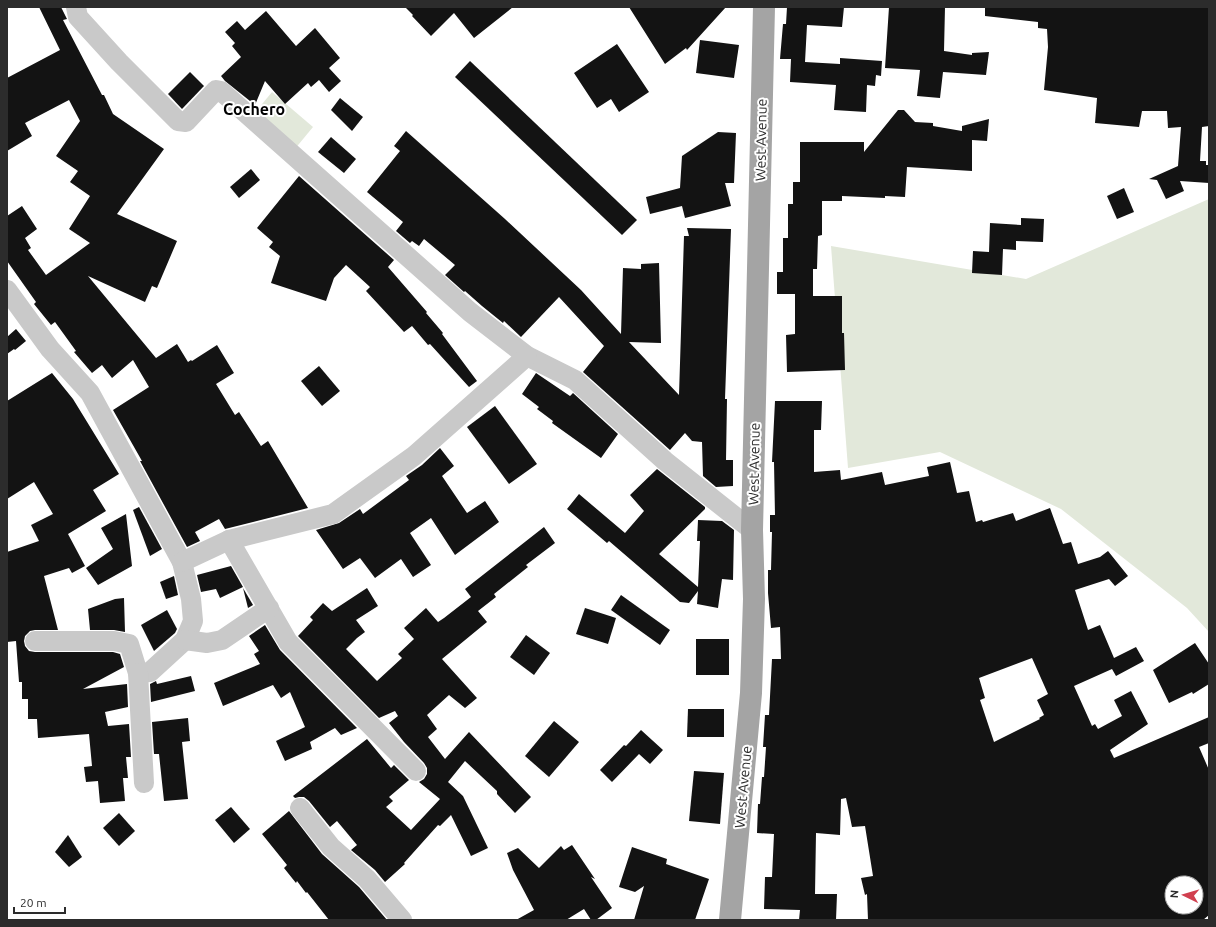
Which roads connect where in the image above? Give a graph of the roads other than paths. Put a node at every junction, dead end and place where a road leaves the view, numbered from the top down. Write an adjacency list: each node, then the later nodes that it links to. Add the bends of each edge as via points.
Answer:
1 (76, 7): 4 (street, via 78,17 178,121 186,122 216,90 221,91 470,312)
2 (764, 7): 5 (main road, West Avenue)
3 (7, 290): 7 (street, via 50,349 90,393)
4 (527, 356): 5 (street, via 575,380 665,461); 6 (street, via 414,456 334,514)
5 (752, 530): 16 (main road, West Avenue, via 752,693)
6 (229, 540): 7 (street); 8 (street)
7 (182, 562): 9 (street, via 191,599 193,621)
8 (269, 608): 9 (street, via 222,640 206,643); 12 (street, via 288,642)
9 (185, 640): 11 (street, via 150,672)
10 (35, 641): 11 (street, via 114,641 128,644)
11 (138, 673): 13 (street)
12 (416, 771)
13 (144, 783)
14 (300, 808): 15 (street, via 332,847 367,879)
15 (402, 920)
16 (730, 920)

